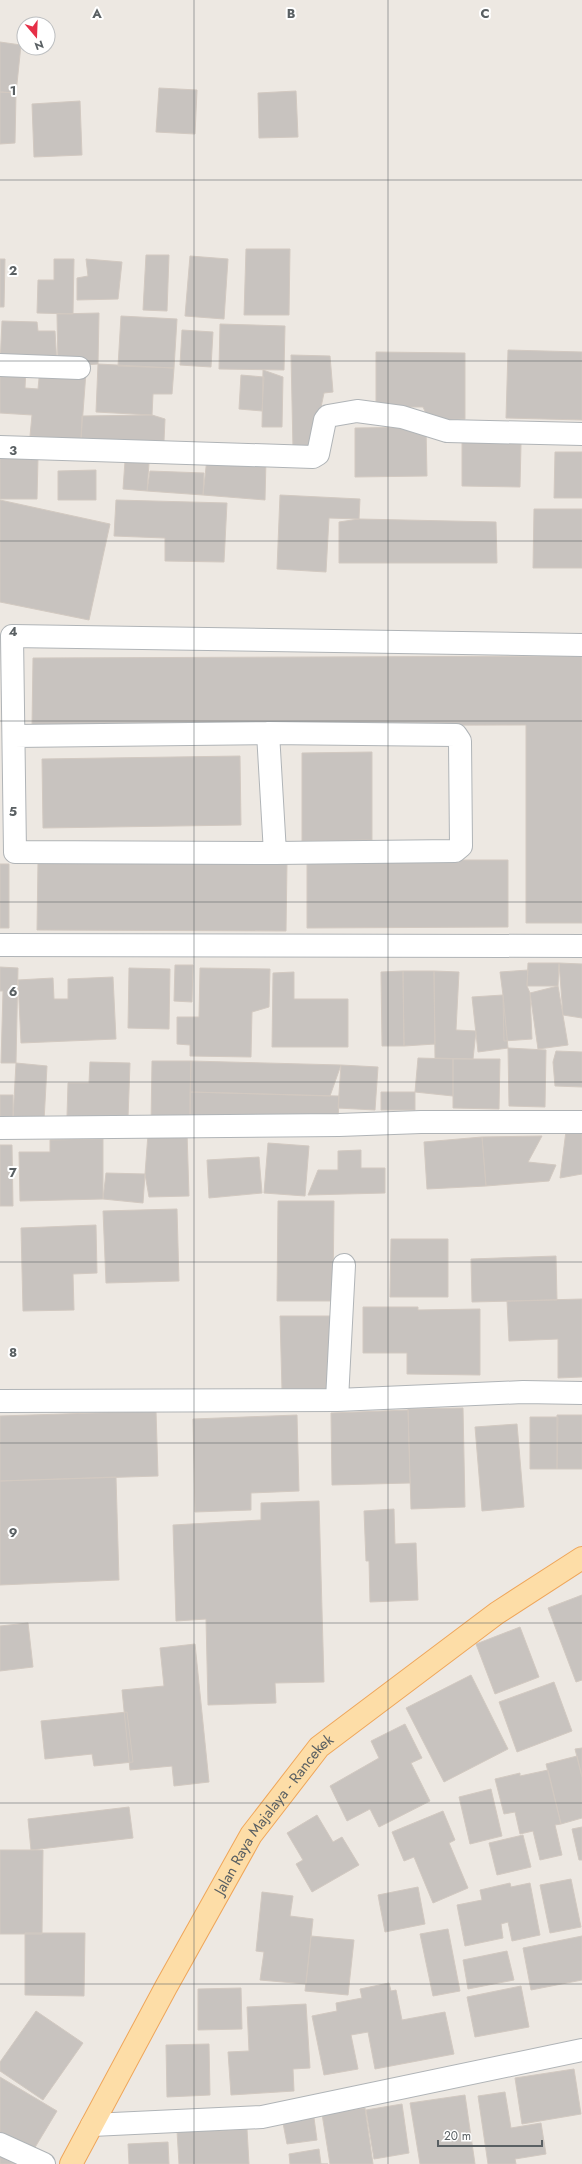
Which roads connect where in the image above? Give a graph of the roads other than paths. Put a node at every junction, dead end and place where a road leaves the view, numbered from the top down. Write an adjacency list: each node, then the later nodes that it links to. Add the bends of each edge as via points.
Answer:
1 (0, 366): 2 (street)
2 (79, 368)
3 (582, 434): 4 (street, via 447,431 402,417 357,411 328,416 318,454 313,457)
4 (0, 446)
5 (6, 635): 6 (street); 8 (street)
6 (582, 645)
7 (268, 733): 8 (street); 9 (street); 9 (street, via 456,735 460,741 461,846 455,851)
8 (14, 736): 9 (street, via 15,852)
9 (275, 853)
10 (0, 945): 11 (street)
11 (582, 946)
12 (582, 1122): 13 (street)
13 (0, 1128)
14 (344, 1265): 16 (street)
15 (582, 1393): 16 (street, via 523,1392)
16 (337, 1400): 17 (street)
17 (0, 1401)
18 (582, 1558): 20 (main road, Jalan Raya Majalaya - Rancekek, via 497,1613 319,1747 251,1835)
19 (582, 2050): 20 (street, via 262,2117)
20 (92, 2125): 23 (main road, Jalan Raya Majalaya - Rancekek)
21 (0, 2144): 22 (street)
22 (44, 2164)
23 (71, 2164)

